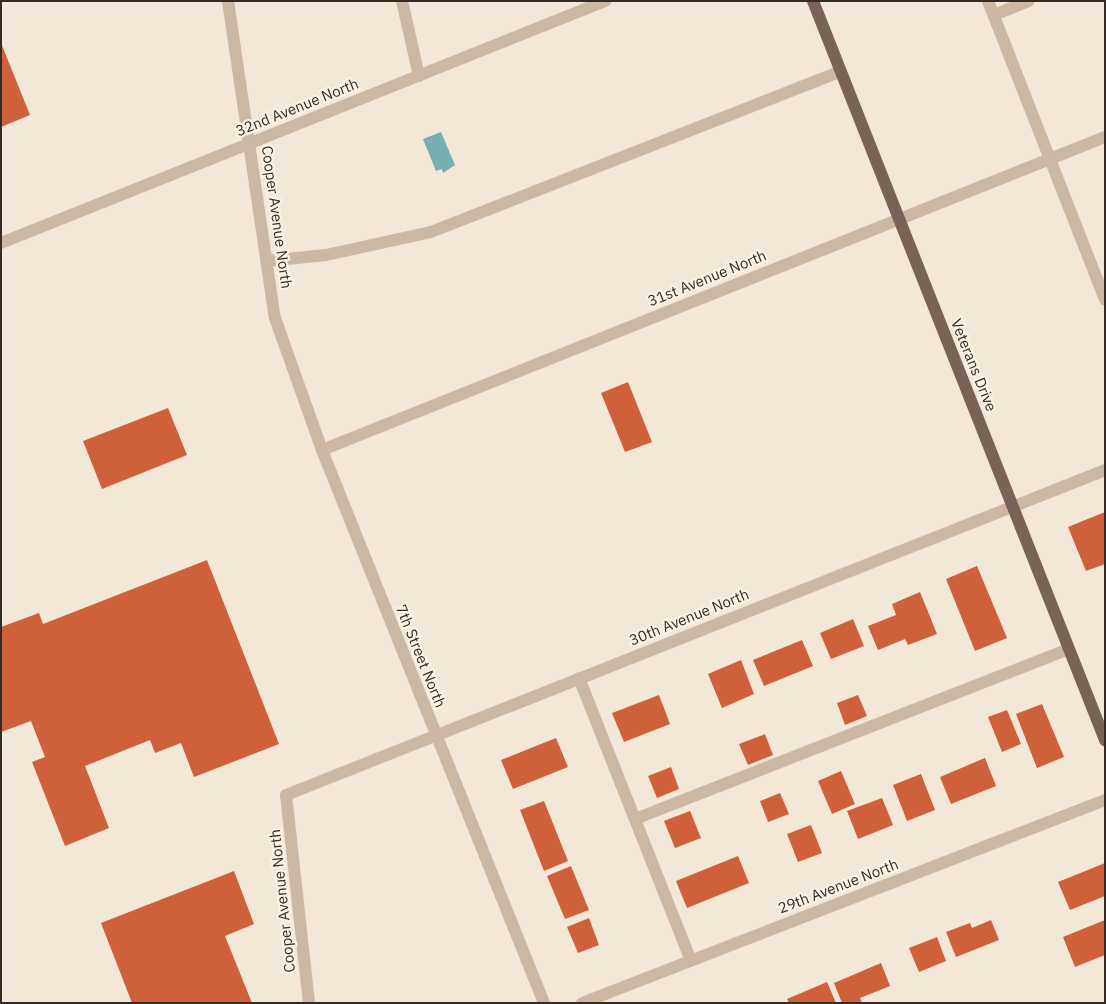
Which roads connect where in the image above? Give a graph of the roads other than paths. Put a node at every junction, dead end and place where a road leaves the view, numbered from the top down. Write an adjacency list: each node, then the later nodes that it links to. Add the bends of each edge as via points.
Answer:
1 (228, 1): 11 (street, Cooper Avenue North)
2 (402, 1): 9 (street)
3 (605, 1): 9 (street, 32nd Avenue North)
4 (814, 1): 8 (main road, Veterans Drive)
5 (988, 1): 7 (street)
6 (1028, 1): 7 (street)
7 (994, 15): 12 (street)
8 (841, 71): 13 (main road, Veterans Drive); 15 (street, via 431,232 326,255)
9 (419, 76): 11 (street, 32nd Avenue North)
10 (1105, 137): 12 (street, 31st Avenue North)
11 (251, 143): 14 (street, 32nd Avenue North); 15 (street, Cooper Avenue North)
12 (1047, 160): 13 (street, 31st Avenue North); 16 (street)
13 (899, 218): 18 (street, 31st Avenue North); 20 (main road, Veterans Drive)
14 (1, 243)
15 (267, 261): 17 (street, Cooper Avenue North)
16 (1105, 299)
17 (275, 318): 18 (street, 7th Street North)
18 (322, 450): 23 (street, 7th Street North)
19 (1105, 470): 20 (street, 30th Avenue North)
20 (1013, 507): 21 (main road, Veterans Drive); 22 (street, 30th Avenue North)
21 (1069, 649): 24 (main road, Veterans Drive); 27 (street)
22 (578, 678): 23 (street, 30th Avenue North); 27 (street)
23 (435, 734): 25 (street, 30th Avenue North); 30 (street, 7th Street North)
24 (1105, 740)
25 (286, 795): 29 (street, Cooper Avenue North)
26 (1105, 800): 28 (street, 29th Avenue North)
27 (635, 819): 28 (street)
28 (691, 961): 31 (street, 29th Avenue North)
29 (310, 1003)
30 (544, 1003)
31 (582, 1003)

